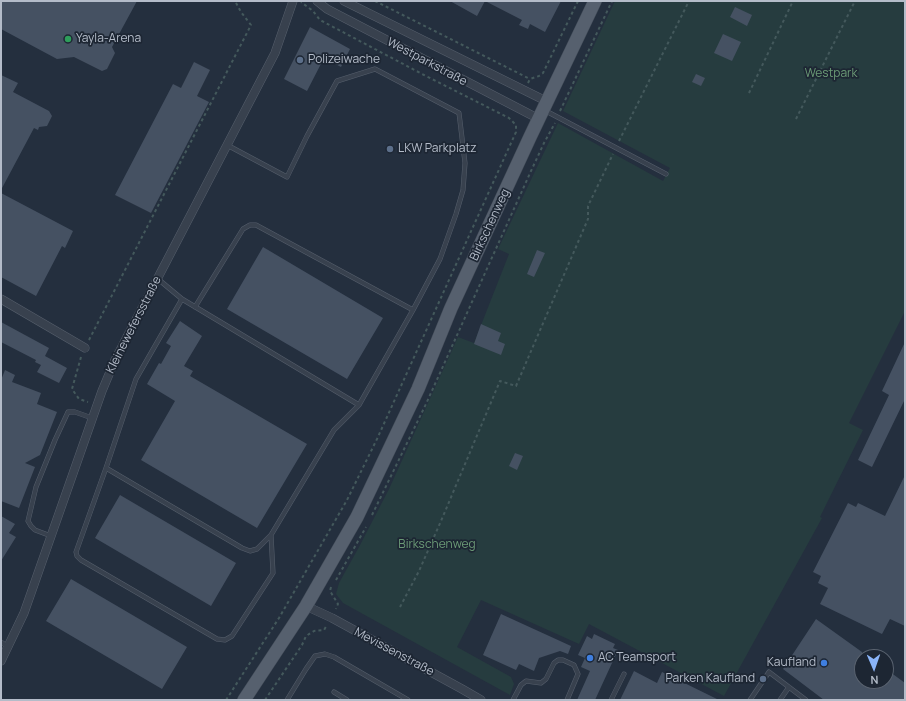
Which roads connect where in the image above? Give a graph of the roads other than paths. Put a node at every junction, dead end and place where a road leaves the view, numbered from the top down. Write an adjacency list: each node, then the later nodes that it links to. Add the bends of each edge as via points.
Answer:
1 (293, 1): 6 (street, Kleinewefersstraße, via 275,53)
2 (317, 1): 5 (street, Westparkstraße, via 327,9 514,107)
3 (344, 1): 5 (street, Westparkstraße, via 524,89)
4 (595, 1): 5 (main road, Birkschenweg)
5 (543, 110): 7 (lane); 19 (main road, Birkschenweg, via 451,308 418,389 377,477)
6 (227, 145): 8 (street, Kleinewefersstraße); 12 (lane, via 287,177 337,81 375,69 459,113 465,163 463,190 440,259)
7 (666, 174)
8 (158, 278): 10 (lane); 15 (street, Kleinewefersstraße, via 115,360)
9 (1, 299): 13 (street)
10 (182, 299): 11 (lane); 16 (lane, via 136,379)
11 (195, 306): 12 (lane, via 243,229 256,225); 14 (lane)
12 (413, 310): 14 (lane)
13 (85, 348)
14 (359, 405): 17 (lane, via 334,430)
15 (92, 418): 18 (street, Kleinewefersstraße); 18 (lane, via 68,412 36,487 28,521 35,530)
16 (106, 468): 17 (lane, via 242,548 250,551 257,549); 17 (lane, via 76,552 78,556 217,639 225,640 232,636 273,573)
17 (270, 535)
18 (51, 536): 21 (street, Kleinewefersstraße, via 24,613)
19 (306, 606): 26 (main road, Birkschenweg); 30 (street, Mevissenstraße)
20 (1, 642): 21 (lane)
21 (8, 648): 22 (street, Kleinewefersstraße)
22 (1, 661)
23 (624, 674): 33 (lane)
24 (789, 687): 34 (lane, via 768,672); 35 (lane); 36 (lane)
25 (334, 692): 28 (lane)
26 (244, 700)
27 (288, 700): 29 (lane, via 315,656 326,654)
28 (347, 700)
29 (408, 700)
30 (481, 700)
31 (513, 700): 32 (lane, via 526,681 541,683 546,679 554,663 563,660 574,665 578,674)
32 (567, 700)
33 (611, 700)
34 (750, 700)
35 (780, 700)
36 (805, 700)

